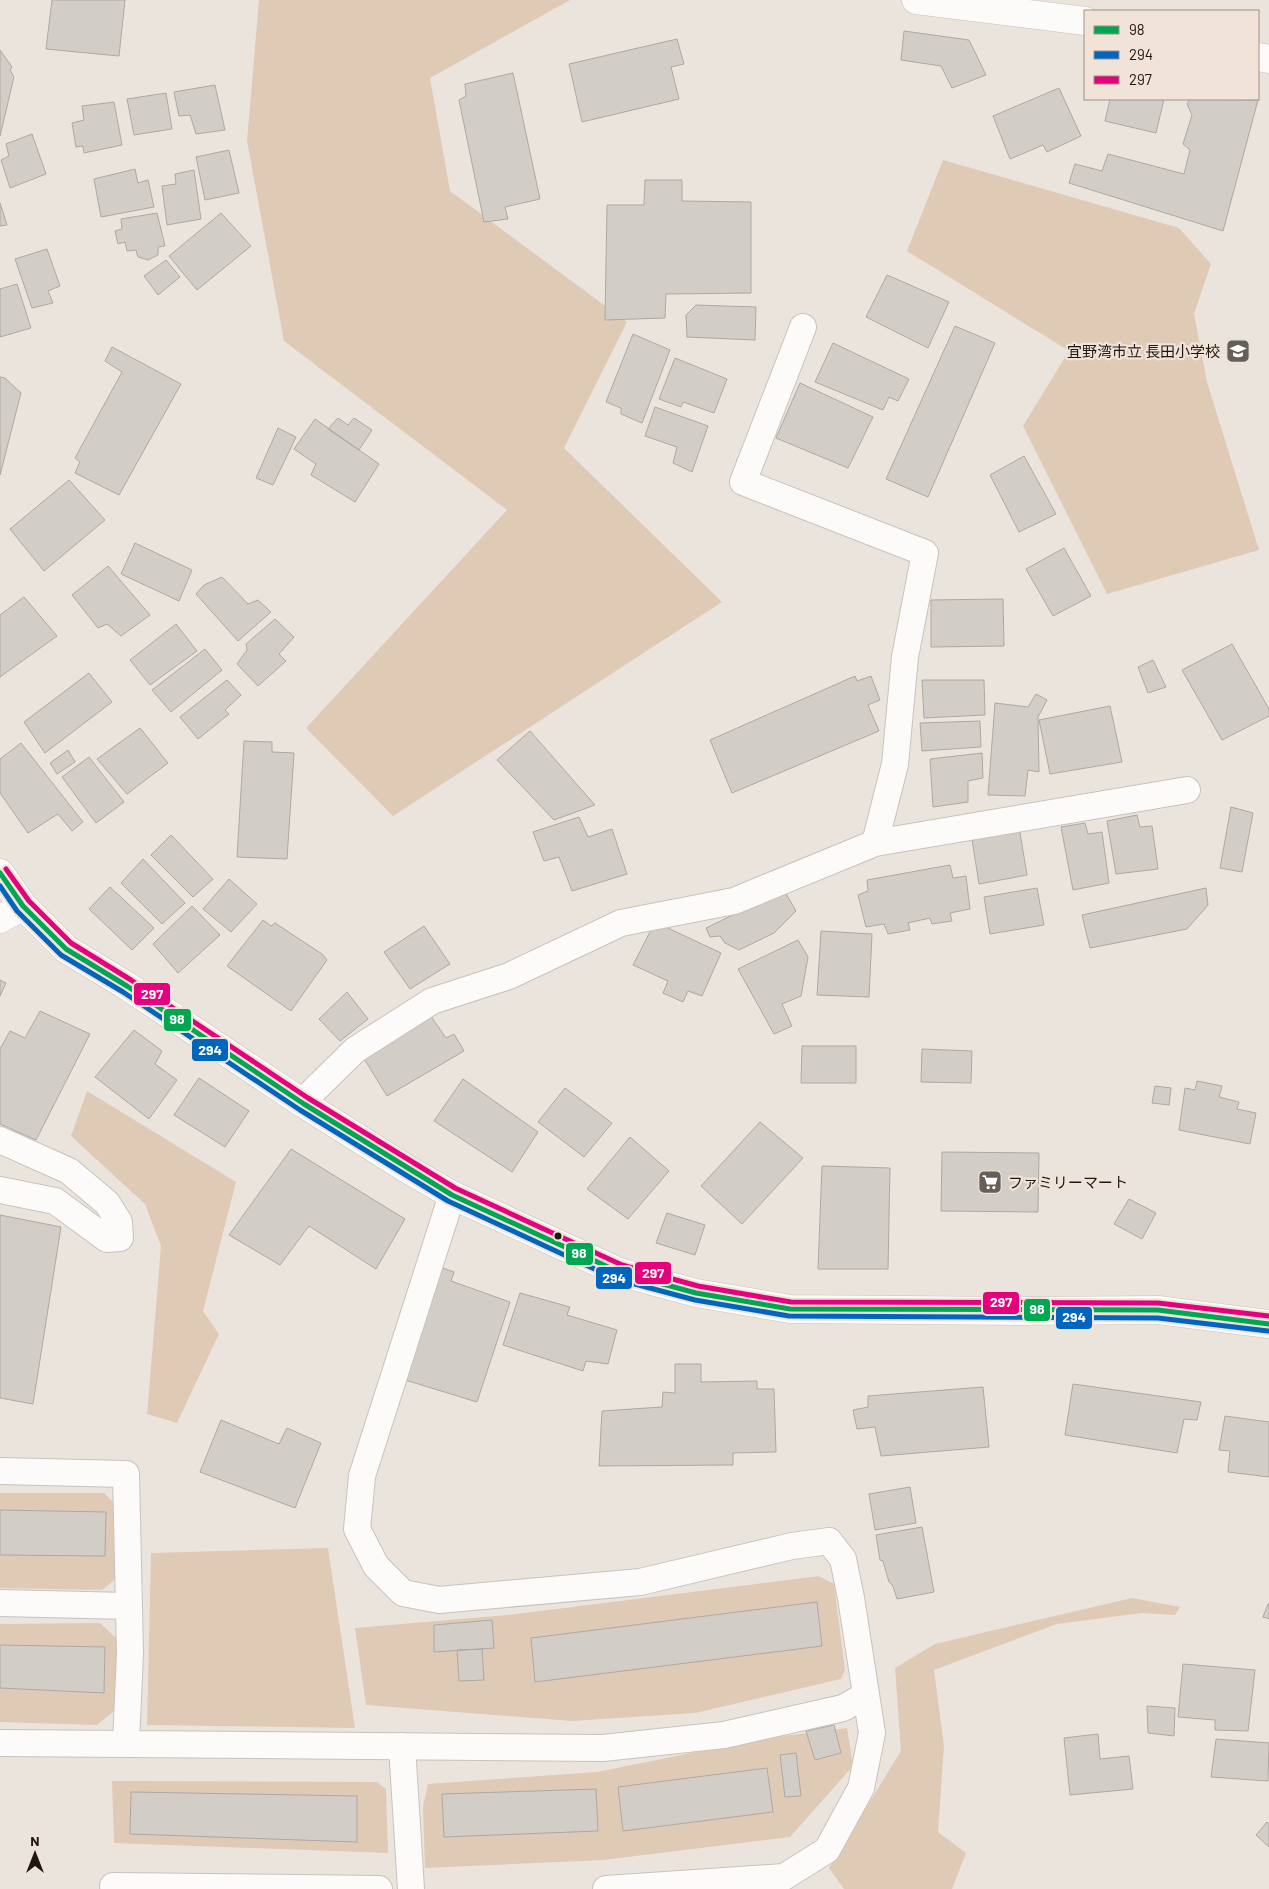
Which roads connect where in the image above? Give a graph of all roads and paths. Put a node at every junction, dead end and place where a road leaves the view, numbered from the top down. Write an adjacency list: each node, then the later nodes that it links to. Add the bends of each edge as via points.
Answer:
1 (916, 0): 2 (main road)
2 (1084, 21)
3 (803, 327): 5 (street, via 743,482 925,552 905,657 895,764)
4 (1187, 790): 5 (street)
5 (875, 843): 9 (street, via 734,901 621,923 509,976 432,1001 354,1050)
6 (0, 873): 7 (main road)
7 (23, 906): 8 (main road); 9 (main road, via 66,949 128,986)
8 (0, 919)
9 (302, 1102): 12 (main road)
10 (0, 1140): 11 (street, via 69,1171 107,1203 119,1222 120,1238 108,1239 55,1200)
11 (0, 1190)
12 (452, 1195): 13 (main road, via 619,1272 696,1293 790,1309 1158,1310); 17 (street, via 362,1476 357,1529 376,1566 403,1593 439,1600 640,1582 792,1546 829,1541 843,1559)
13 (1269, 1324)
14 (0, 1471): 16 (street, via 126,1474)
15 (0, 1603): 16 (street)
16 (129, 1606): 19 (street)
17 (866, 1695): 20 (street, via 843,1708 724,1735 603,1748); 24 (street, via 872,1732 861,1788 827,1850 784,1877)
18 (0, 1742): 19 (street)
19 (126, 1742): 20 (street)
20 (402, 1746): 23 (street)
21 (114, 1886): 22 (street)
22 (379, 1889)
23 (411, 1889)
24 (606, 1889)

